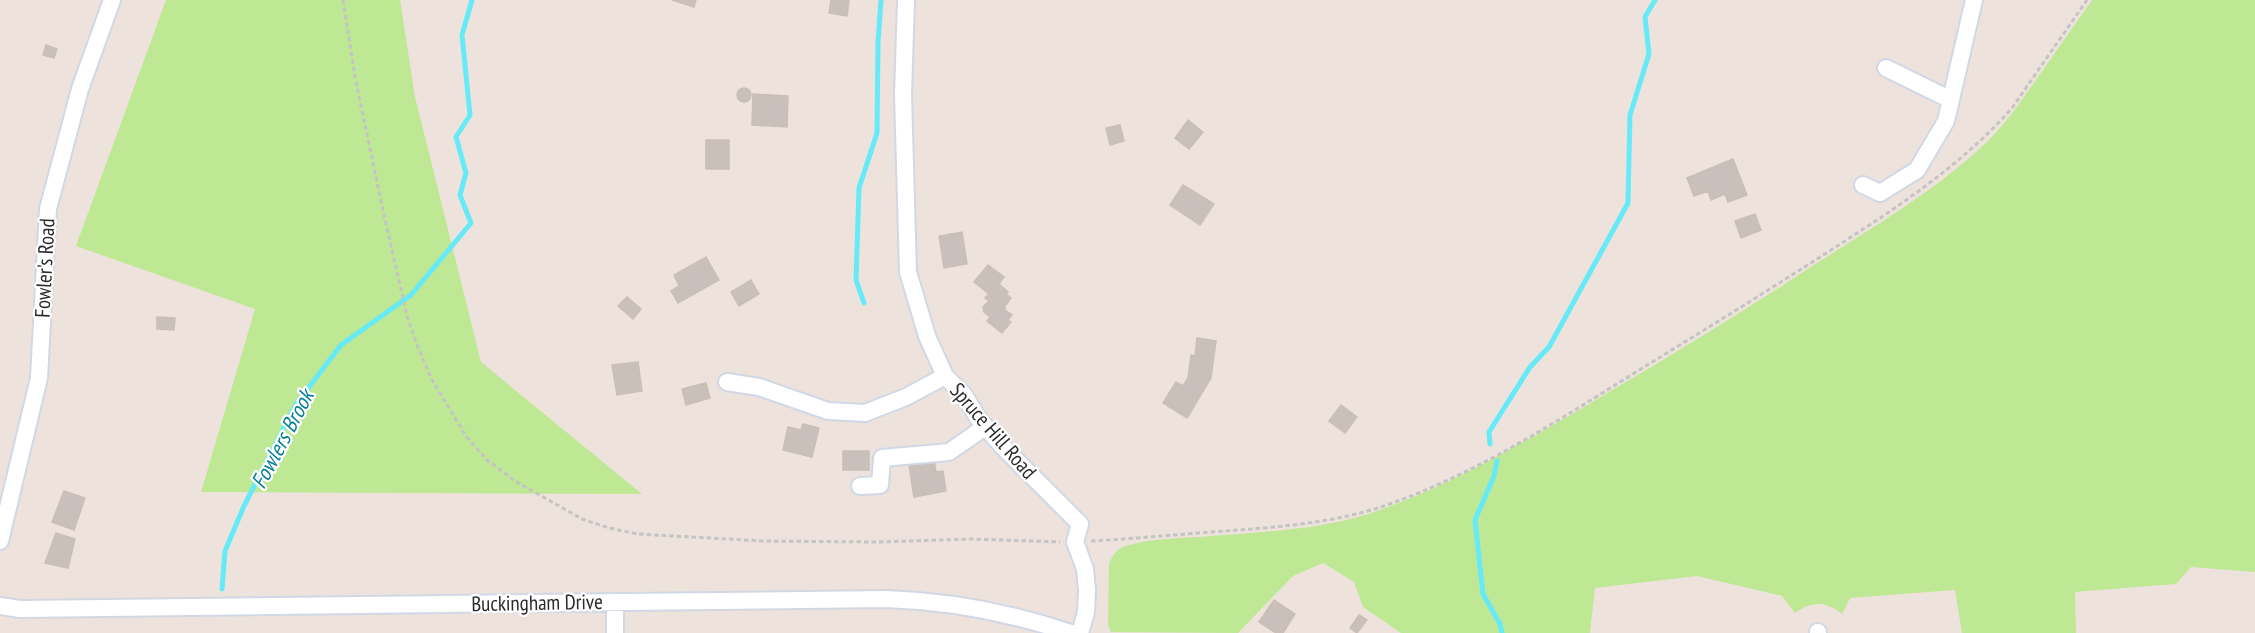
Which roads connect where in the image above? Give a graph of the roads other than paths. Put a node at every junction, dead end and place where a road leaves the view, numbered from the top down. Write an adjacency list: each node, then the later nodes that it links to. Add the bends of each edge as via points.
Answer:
1 (112, 0): 11 (street, Fowler's Road, via 81,90 48,209 39,378)
2 (906, 0): 7 (street, Spruce Hill Road, via 903,95 908,272 927,336)
3 (1974, 0): 5 (street)
4 (1886, 68): 5 (street)
5 (1951, 100): 6 (street, via 1946,121 1917,170 1880,192)
6 (1863, 185)
7 (945, 376): 8 (street, via 865,413 828,411 759,387); 9 (street, Spruce Hill Road, via 964,394)
8 (727, 382)
9 (985, 427): 10 (street, via 949,452 882,458 880,484); 16 (street, Spruce Hill Road, via 1080,524 1075,543 1087,580 1086,612)
10 (860, 486)
11 (0, 541)
12 (615, 602): 13 (street, Buckingham Drive, via 262,608); 14 (street); 15 (street, Buckingham Drive, via 910,600 991,610)
13 (0, 606)
14 (615, 633)
15 (1071, 633)
16 (1080, 633)

